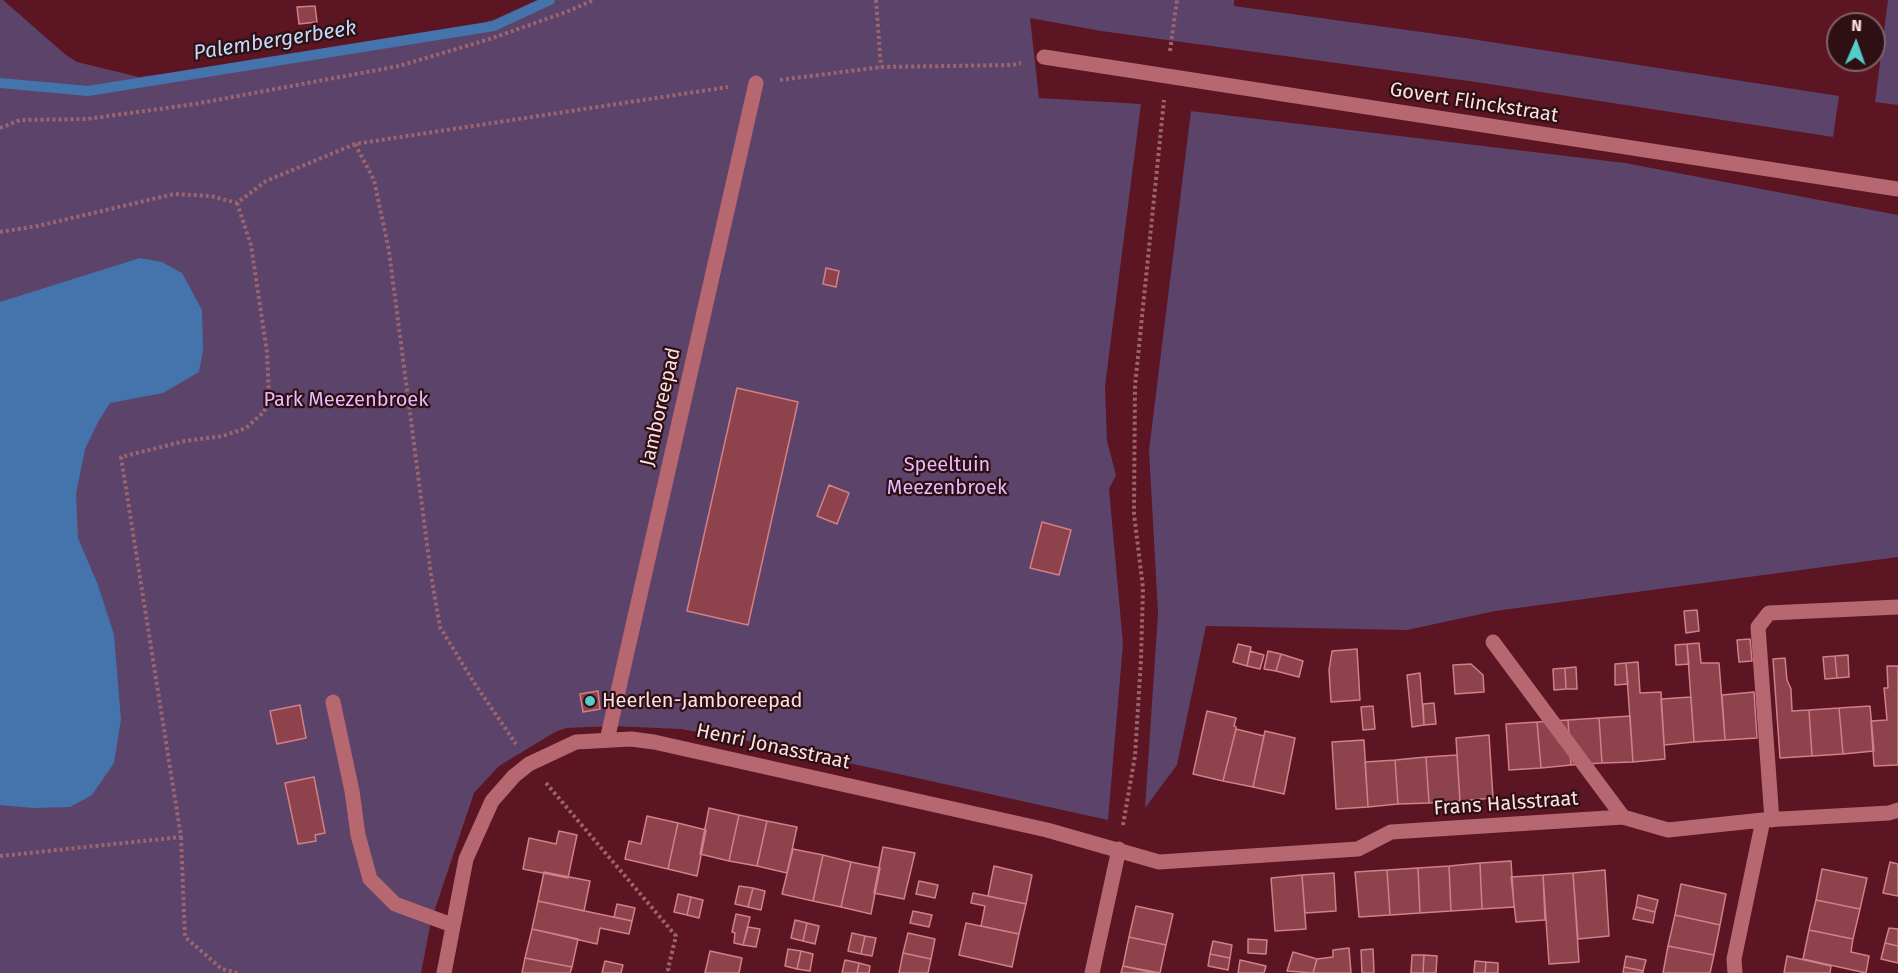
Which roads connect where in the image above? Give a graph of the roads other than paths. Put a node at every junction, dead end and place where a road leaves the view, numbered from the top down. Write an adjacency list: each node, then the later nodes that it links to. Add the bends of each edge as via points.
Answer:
1 (1044, 57): 3 (street, Govert Flinckstraat)
2 (756, 83): 7 (street, Jamboreepad)
3 (1898, 189)
4 (1898, 607): 10 (street, via 1769,614 1758,627)
5 (1493, 642): 9 (street)
6 (333, 702): 12 (street, via 370,879 395,904)
7 (608, 740): 11 (street, Henri Jonasstraat, via 654,742); 12 (street, Henri Jonasstraat, via 576,742 529,764 492,801 466,859)
8 (1898, 810): 10 (street, Frans Halsstraat)
9 (1623, 817): 10 (street, Frans Halsstraat, via 1668,830); 11 (street, Frans Halsstraat, via 1391,832 1358,849 1159,862)
10 (1768, 820): 15 (street, via 1734,959)
11 (1119, 849): 14 (street)
12 (452, 926): 13 (street, Henri Jonasstraat)
13 (444, 973)
14 (1092, 973)
15 (1735, 973)

